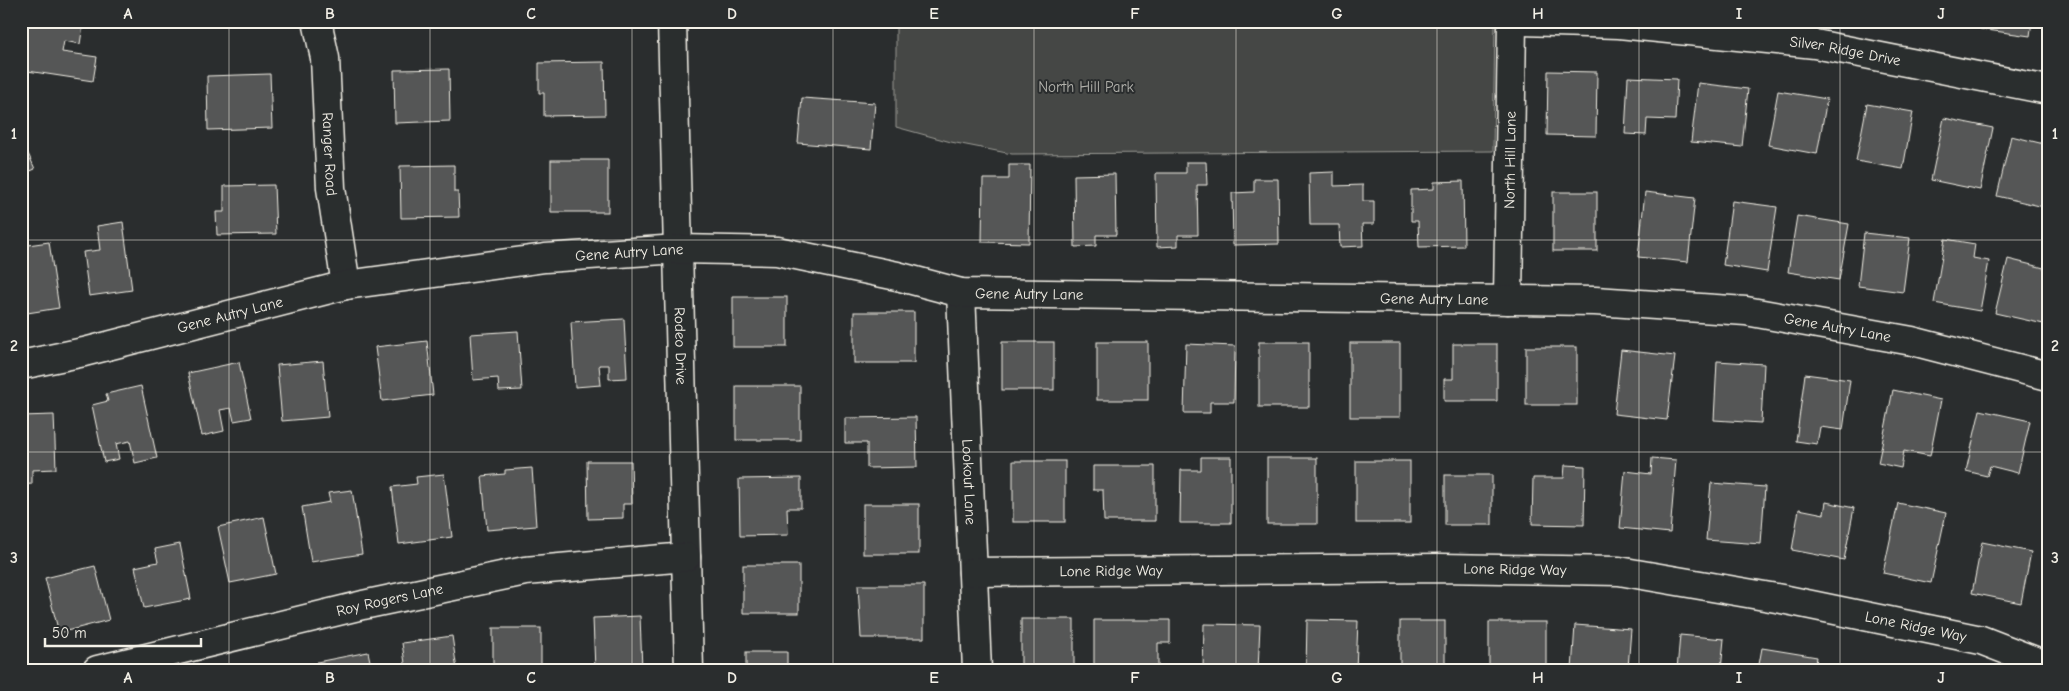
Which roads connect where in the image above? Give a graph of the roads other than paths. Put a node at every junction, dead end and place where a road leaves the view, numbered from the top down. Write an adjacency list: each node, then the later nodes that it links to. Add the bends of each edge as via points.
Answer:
1 (317, 21): 7 (street, Ranger Road, via 325,58 332,188)
2 (672, 21): 6 (street, Rodeo Drive)
3 (1512, 21): 9 (street, North Hill Lane)
4 (1522, 21): 5 (street, Silver Ridge Drive, via 1618,24 1815,44)
5 (2048, 90)
6 (678, 249): 7 (street, Gene Autry Lane, via 545,258); 8 (street, Gene Autry Lane, via 777,250); 12 (street, Rodeo Drive)
7 (346, 285): 10 (street, Gene Autry Lane)
8 (961, 293): 9 (street, Gene Autry Lane); 13 (street, Lookout Lane)
9 (1508, 300): 11 (street, Gene Autry Lane, via 1595,301 1746,311 1912,341)
10 (21, 365)
11 (2048, 376)
12 (686, 557): 15 (street, Roy Rogers Lane, via 525,571 363,605); 16 (street, Rodeo Drive)
13 (972, 572): 14 (street, Lone Ridge Way, via 1431,568 1618,571 1782,599 1981,640); 17 (street, Lookout Lane)
14 (2048, 666)
15 (98, 670)
16 (689, 670)
17 (977, 670)

